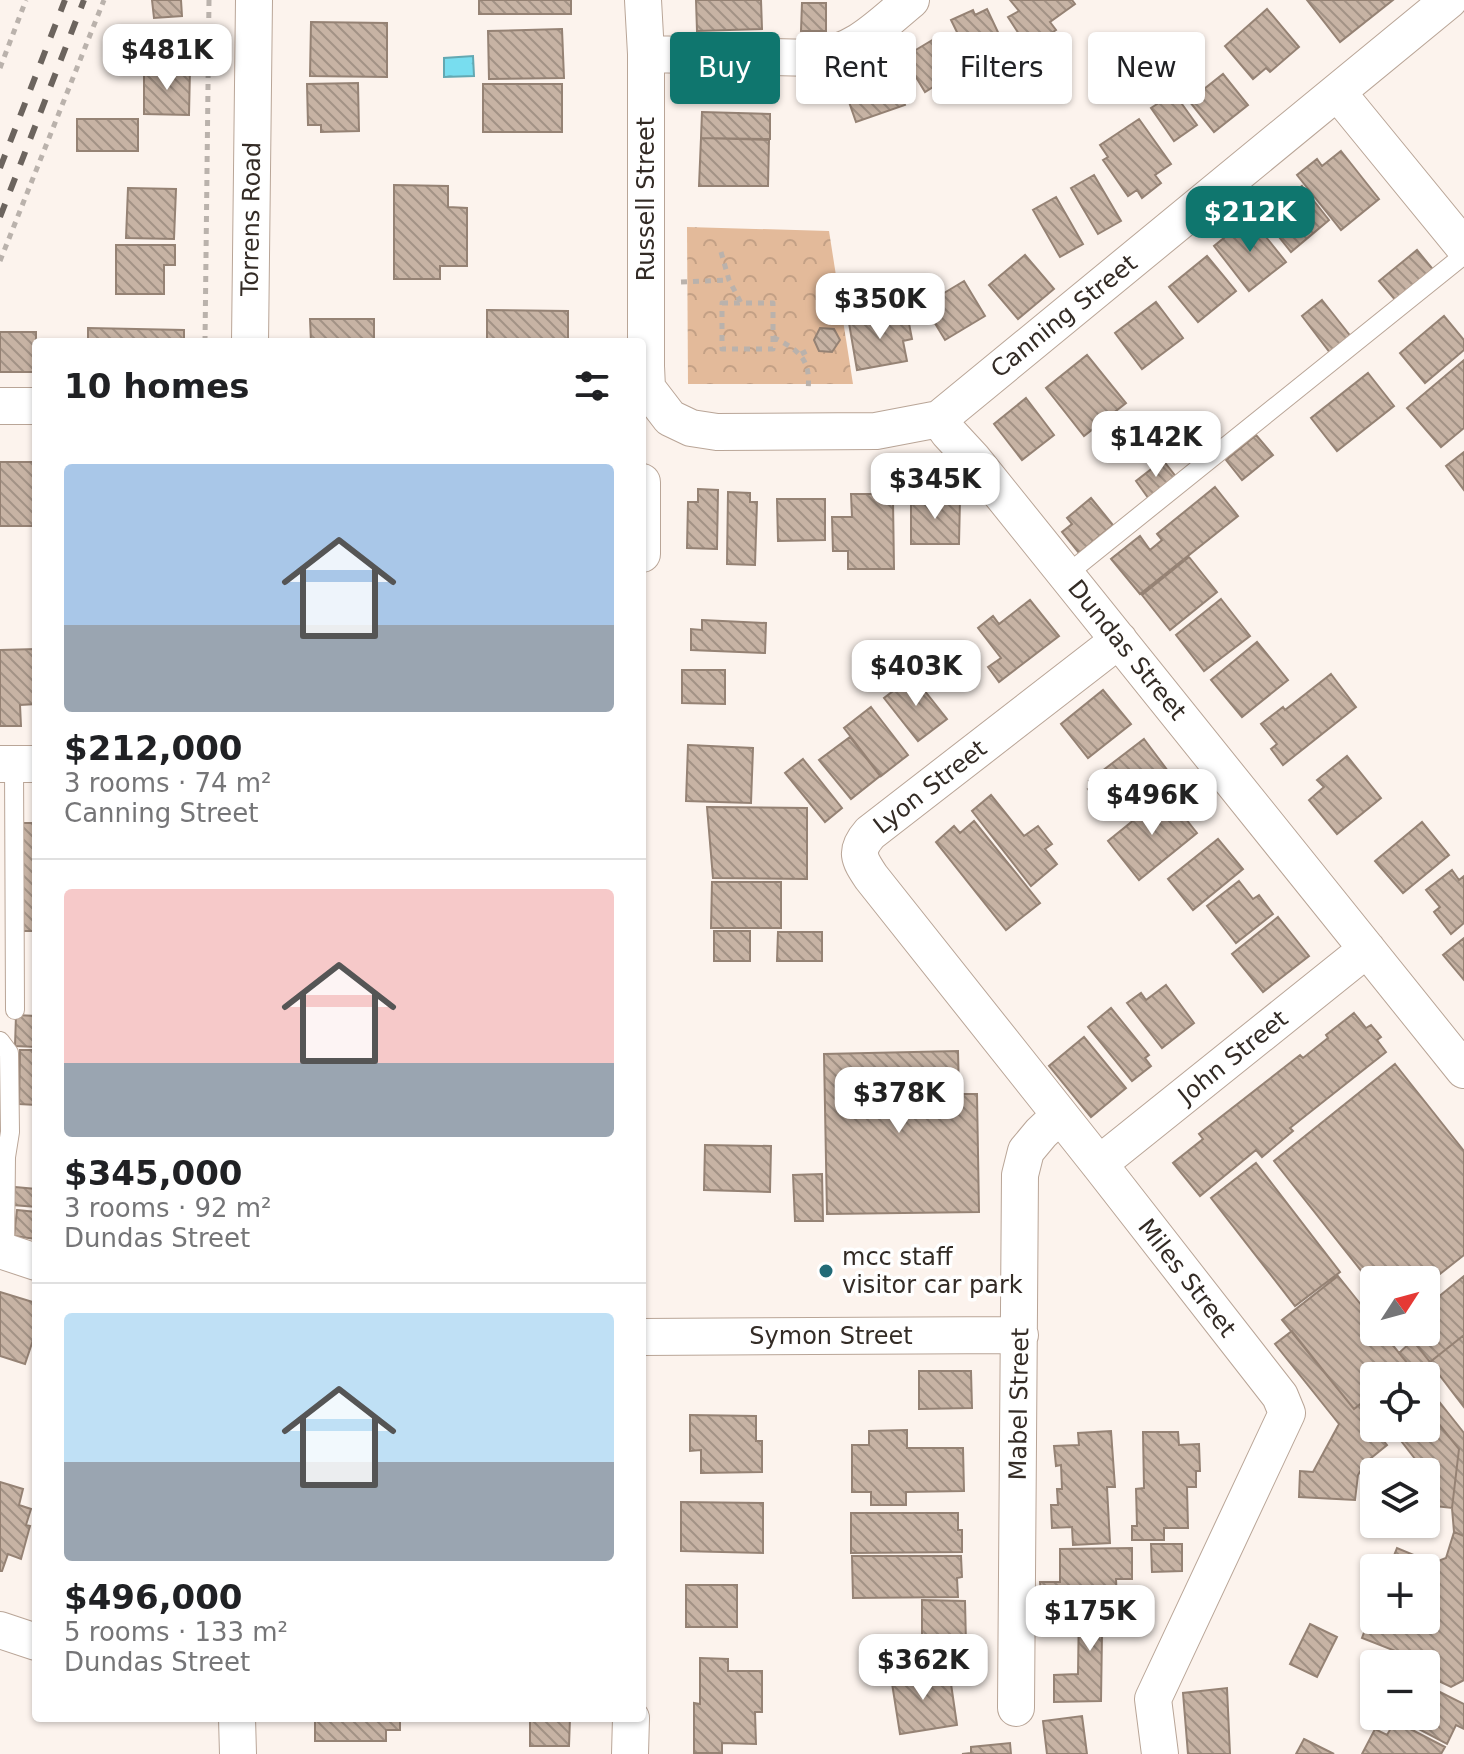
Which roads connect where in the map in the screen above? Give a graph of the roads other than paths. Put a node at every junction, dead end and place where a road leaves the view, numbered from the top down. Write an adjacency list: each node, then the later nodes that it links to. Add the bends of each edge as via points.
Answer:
1 (254, 0): 9 (street, Torrens Road)
2 (643, 0): 5 (street, Russell Street)
3 (911, 0): 5 (street, via 857,44 834,55)
4 (1449, 0): 6 (street, Canning Street)
5 (646, 54): 12 (street, Russell Street, via 646,366 653,397 670,418 717,432 876,431)
6 (1338, 93): 7 (street); 12 (street, Canning Street)
7 (1464, 247)
8 (1464, 255): 13 (lane)
9 (250, 338)
10 (0, 406): 11 (street)
11 (32, 406)
12 (939, 419): 13 (street, Dundas Street)
13 (1066, 575): 14 (street, Dundas Street)
14 (1119, 640): 16 (street, Lyon Street, via 870,833); 17 (street, Dundas Street)
15 (17, 764): 18 (lane)
16 (860, 851): 21 (street, Miles Street, via 871,877)
17 (1367, 949): 20 (street, Dundas Street); 22 (street, John Street)
18 (15, 1010)
19 (0, 1041): 23 (lane, via 9,1053 6,1157)
20 (1464, 1070)
21 (1060, 1115): 22 (street, Miles Street); 24 (street, Mabel Street, via 1026,1151 1020,1175)
22 (1099, 1164): 33 (street, Miles Street, via 1280,1396 1287,1413 1153,1699)
23 (14, 1254)
24 (1020, 1335): 25 (street, Symon Street); 28 (street, Mabel Street)
25 (646, 1337)
26 (0, 1630): 27 (street)
27 (32, 1641)
28 (1016, 1708)
29 (237, 1722): 31 (street)
30 (631, 1722): 32 (street)
31 (238, 1754)
32 (630, 1754)
33 (1160, 1754)

